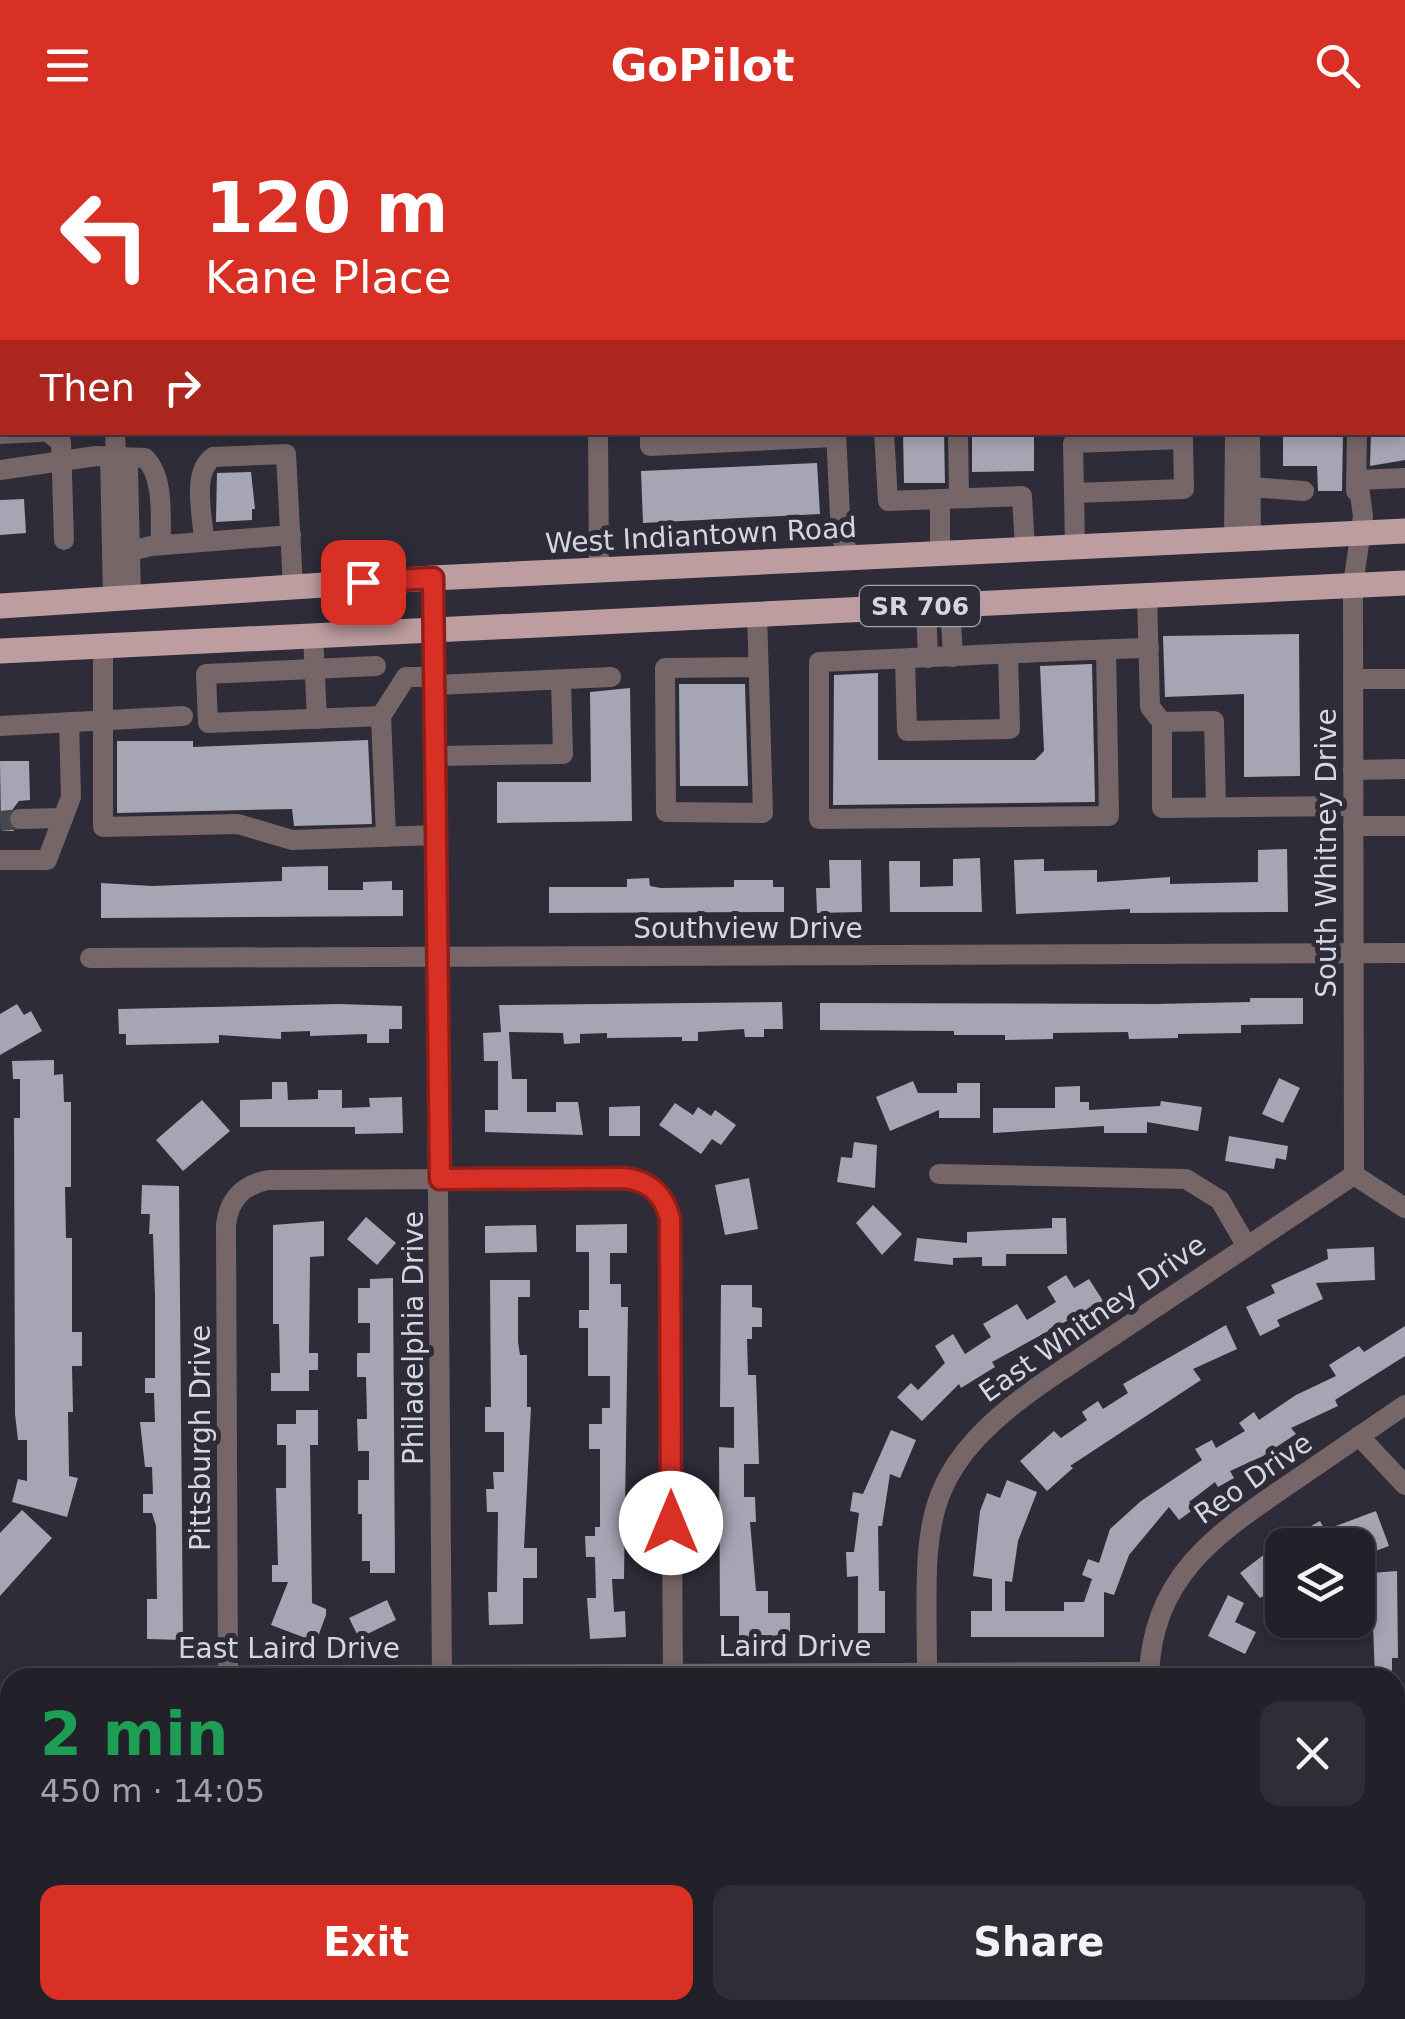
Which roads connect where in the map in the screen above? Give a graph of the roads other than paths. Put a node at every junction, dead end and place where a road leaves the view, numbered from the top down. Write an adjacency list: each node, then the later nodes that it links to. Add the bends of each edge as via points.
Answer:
1 (52, 435): 12 (street, via 61,442)
2 (116, 435): 11 (street)
3 (598, 435): 32 (street)
4 (650, 435): 5 (street, via 650,446)
5 (835, 435): 31 (street, via 841,537)
6 (884, 435): 19 (street, via 888,502)
7 (958, 435): 19 (street)
8 (1235, 435): 23 (street)
9 (1250, 435): 16 (street)
10 (1357, 435): 15 (street, South Whitney Drive)
11 (113, 454): 12 (street); 26 (street, via 145,458 154,467); 29 (street, via 128,468); 38 (street)
12 (62, 459): 13 (street); 24 (street)
13 (0, 470)
14 (1405, 478): 15 (street)
15 (1358, 480): 21 (street, South Whitney Drive)
16 (1250, 487): 17 (street); 23 (street)
17 (1304, 490)
18 (1074, 493): 18 (street, via 1072,443 1183,440 1184,489); 27 (street)
19 (949, 499): 28 (street, via 1022,496); 30 (street)
20 (1405, 531): 21 (main road, West Indiantown Road / SR 706)
21 (1357, 532): 23 (main road, West Indiantown Road / SR 706); 35 (street, South Whitney Drive)
22 (290, 536): 25 (street); 25 (street, via 286,454 213,458 200,476); 36 (street)
23 (1242, 537): 27 (main road, West Indiantown Road / SR 706)
24 (64, 540)
25 (204, 541): 26 (street)
26 (161, 545): 29 (street)
27 (1075, 545): 28 (main road, West Indiantown Road / SR 706)
28 (1025, 548): 30 (main road, West Indiantown Road / SR 706)
29 (132, 551): 38 (street)
30 (940, 552): 31 (main road, West Indiantown Road / SR 706)
31 (850, 556): 32 (main road, West Indiantown Road / SR 706)
32 (599, 571): 33 (main road, West Indiantown Road / SR 706)
33 (433, 578): 36 (main road, West Indiantown Road / SR 706); 42 (street, Philadelphia Drive)
34 (1405, 583): 35 (main road, SR 706)
35 (1353, 585): 37 (main road, SR 706); 57 (street, South Whitney Drive)
36 (294, 587): 38 (main road, West Indiantown Road / SR 706)
37 (1147, 595): 39 (main road, SR 706); 45 (street)
38 (122, 598): 40 (main road, West Indiantown Road / SR 706)
39 (938, 605): 41 (main road, SR 706); 49 (street); 50 (street)
40 (0, 606)
41 (757, 613): 42 (main road, SR 706); 53 (street)
42 (435, 629): 43 (main road, SR 706); 59 (street, Philadelphia Drive)
43 (313, 635): 44 (main road, SR 706); 54 (street)
44 (103, 646): 47 (main road, SR 706); 63 (street)
45 (1149, 648): 46 (street); 65 (street, via 1150,707)
46 (1106, 650): 48 (street); 51 (street, via 1109,816 819,819 819,662)
47 (0, 652)
48 (1008, 655): 49 (street); 51 (street, via 1010,729 907,731)
49 (953, 657): 50 (street)
50 (928, 658): 51 (street)
51 (906, 659)
52 (376, 666): 54 (street)
53 (759, 667): 53 (street, via 763,813 666,812 666,668)
54 (314, 669): 62 (street); 62 (street, via 206,674 208,724)
55 (612, 677): 58 (street)
56 (1405, 678): 57 (street)
57 (1353, 679): 69 (street, South Whitney Drive)
58 (562, 680): 59 (street); 67 (street, via 563,754)
59 (436, 681): 61 (street, via 406,677); 67 (street, Philadelphia Drive)
60 (183, 716): 63 (street)
61 (381, 716): 62 (street); 76 (street)
62 (316, 719)
63 (103, 720): 64 (street); 76 (street, via 103,827 238,824 292,840)
64 (69, 722): 66 (street); 72 (street, via 71,797)
65 (1162, 722): 70 (street, via 1214,721); 70 (street, via 1162,808)
66 (0, 726)
67 (436, 756): 75 (street, Philadelphia Drive)
68 (1405, 769): 69 (street)
69 (1353, 770): 71 (street, South Whitney Drive)
70 (1216, 808): 71 (street)
71 (1353, 816): 74 (street); 78 (street, South Whitney Drive)
72 (62, 818): 73 (street); 77 (street, via 47,860)
73 (7, 820)
74 (1405, 826)
75 (436, 835): 76 (street); 80 (street, Philadelphia Drive)
76 (386, 837)
77 (0, 860)
78 (1353, 953): 79 (street, Southview Drive); 80 (street, Southview Drive); 83 (street, South Whitney Drive)
79 (1405, 953)
80 (438, 957): 81 (street, Southview Drive); 84 (street, Philadelphia Drive)
81 (90, 958)
82 (939, 1174): 86 (street, via 1186,1178 1220,1200)
83 (1354, 1175): 85 (street); 86 (street, East Whitney Drive)
84 (440, 1179): 90 (street, Pittsburgh Drive, via 268,1180 234,1200 226,1225); 91 (street, Philadelphia Drive); 92 (street, via 624,1178 660,1194 670,1219)
85 (1405, 1207)
86 (1246, 1245): 93 (street, East Whitney Drive, via 998,1414 960,1454 929,1532)
87 (1405, 1406): 88 (street, Reo Drive)
88 (1359, 1436): 89 (street); 94 (street, Reo Drive, via 1224,1528 1193,1558 1164,1606)
89 (1405, 1485)
90 (228, 1668)
91 (442, 1668)
92 (673, 1668)
93 (927, 1668)
94 (1151, 1668)

